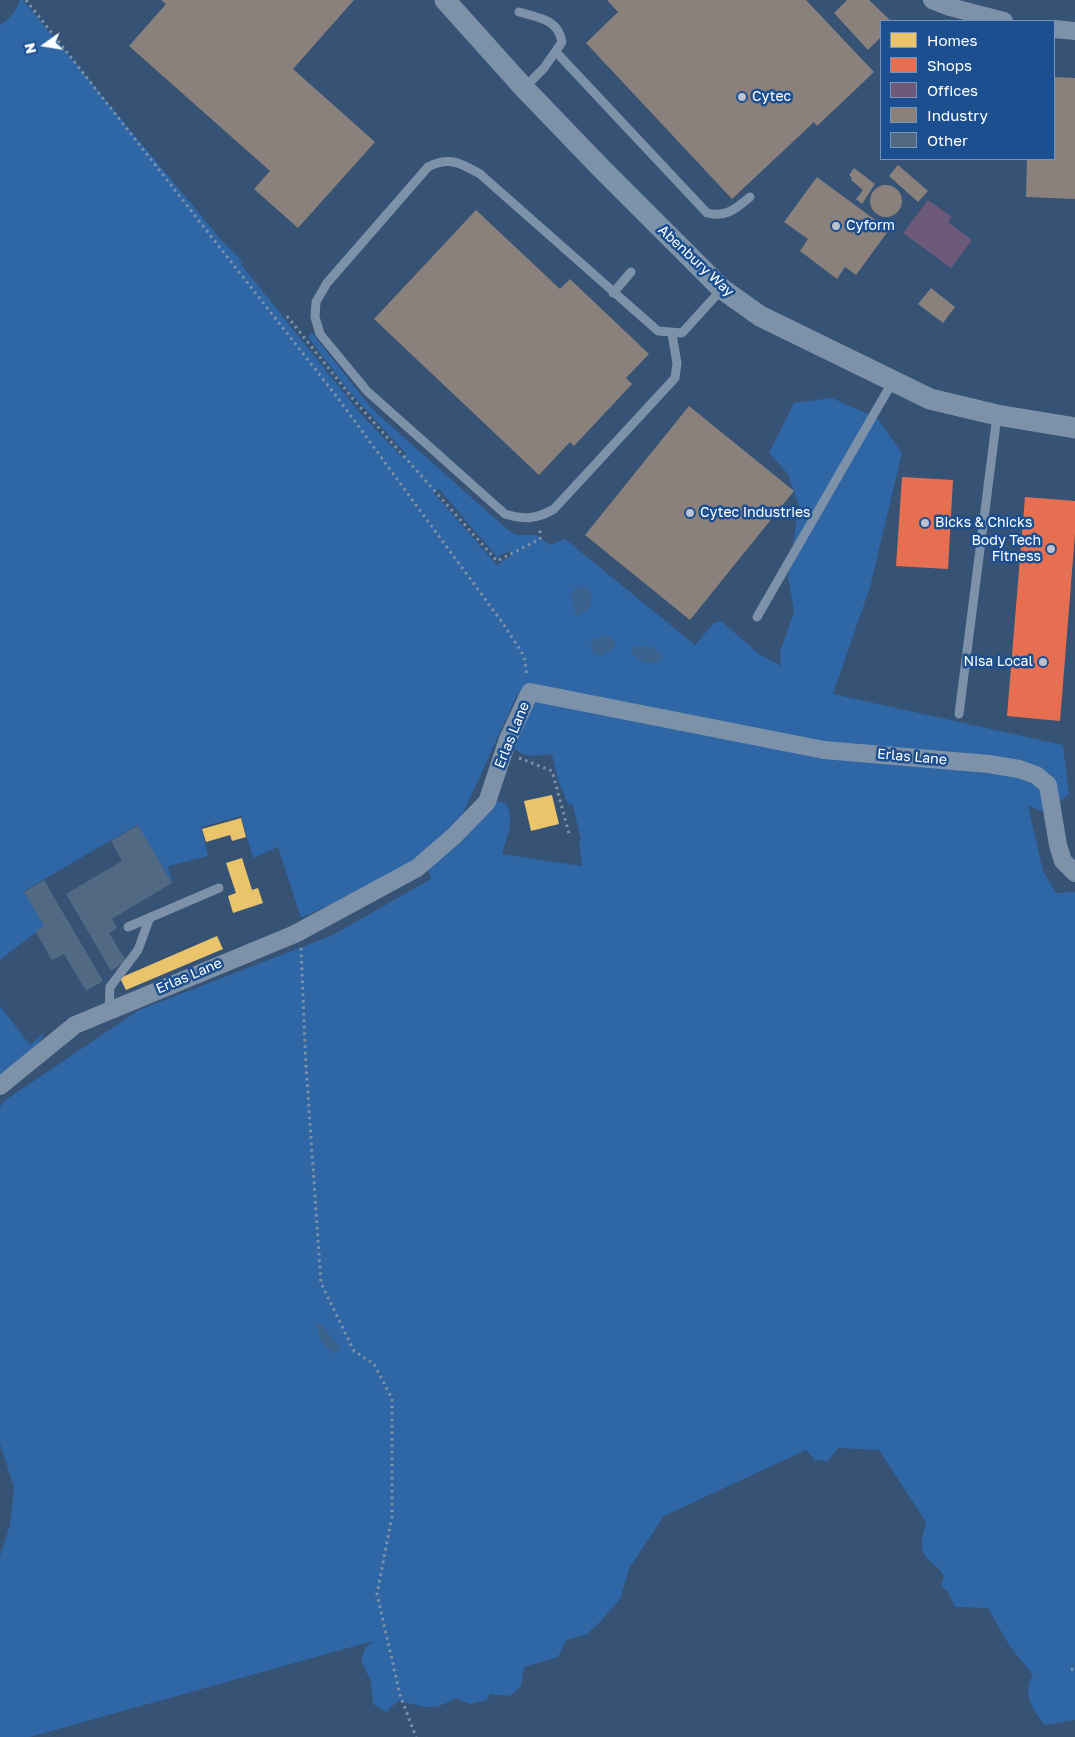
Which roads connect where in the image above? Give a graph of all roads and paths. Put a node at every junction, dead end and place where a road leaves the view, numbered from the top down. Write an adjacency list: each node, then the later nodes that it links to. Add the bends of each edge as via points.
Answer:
1 (26, 0): 21 (path, via 337,397 504,625 524,656)
2 (445, 0): 9 (street, Abenbury Way)
3 (932, 0): 5 (street)
4 (520, 12): 8 (lane, via 550,20 560,31 562,42)
5 (1000, 20)
6 (1055, 29): 7 (street)
7 (1075, 31)
8 (556, 52): 9 (lane); 10 (lane, via 707,213 732,212)
9 (524, 88): 12 (street, Abenbury Way)
10 (750, 196)
11 (631, 272): 13 (lane)
12 (722, 289): 15 (lane, via 682,333); 16 (street, Abenbury Way, via 760,316)
13 (613, 293): 15 (lane, via 658,331); 19 (lane, via 480,174 460,162 448,160 428,167 327,283 316,302 315,317 320,334 367,391 505,514)
14 (287, 316): 19 (path, via 353,399 496,562 540,539)
15 (672, 334): 19 (lane, via 677,363 675,378 554,509)
16 (893, 381): 17 (street, Abenbury Way, via 930,399); 20 (lane)
17 (997, 416): 18 (street, Abenbury Way); 22 (lane)
18 (1075, 428)
19 (539, 517)
20 (756, 617)
21 (530, 692): 23 (street, Erlas Lane); 25 (street, Erlas Lane, via 824,750 1019,769 1036,775 1048,786 1058,845 1064,861)
22 (960, 714)
23 (506, 746): 24 (path, via 513,756 552,771); 29 (street, Erlas Lane, via 487,802 454,836 417,868)
24 (570, 838)
25 (1075, 873)
26 (218, 888): 27 (lane)
27 (150, 917): 28 (lane); 30 (lane, via 138,950 110,987)
28 (128, 927)
29 (295, 934): 30 (street, Erlas Lane); 32 (path, via 302,949 306,1066 321,1283 354,1351 374,1364 392,1399 392,1516 377,1594 400,1694)
30 (110, 1010): 31 (street, Erlas Lane, via 75,1025)
31 (0, 1086)
32 (416, 1737)

